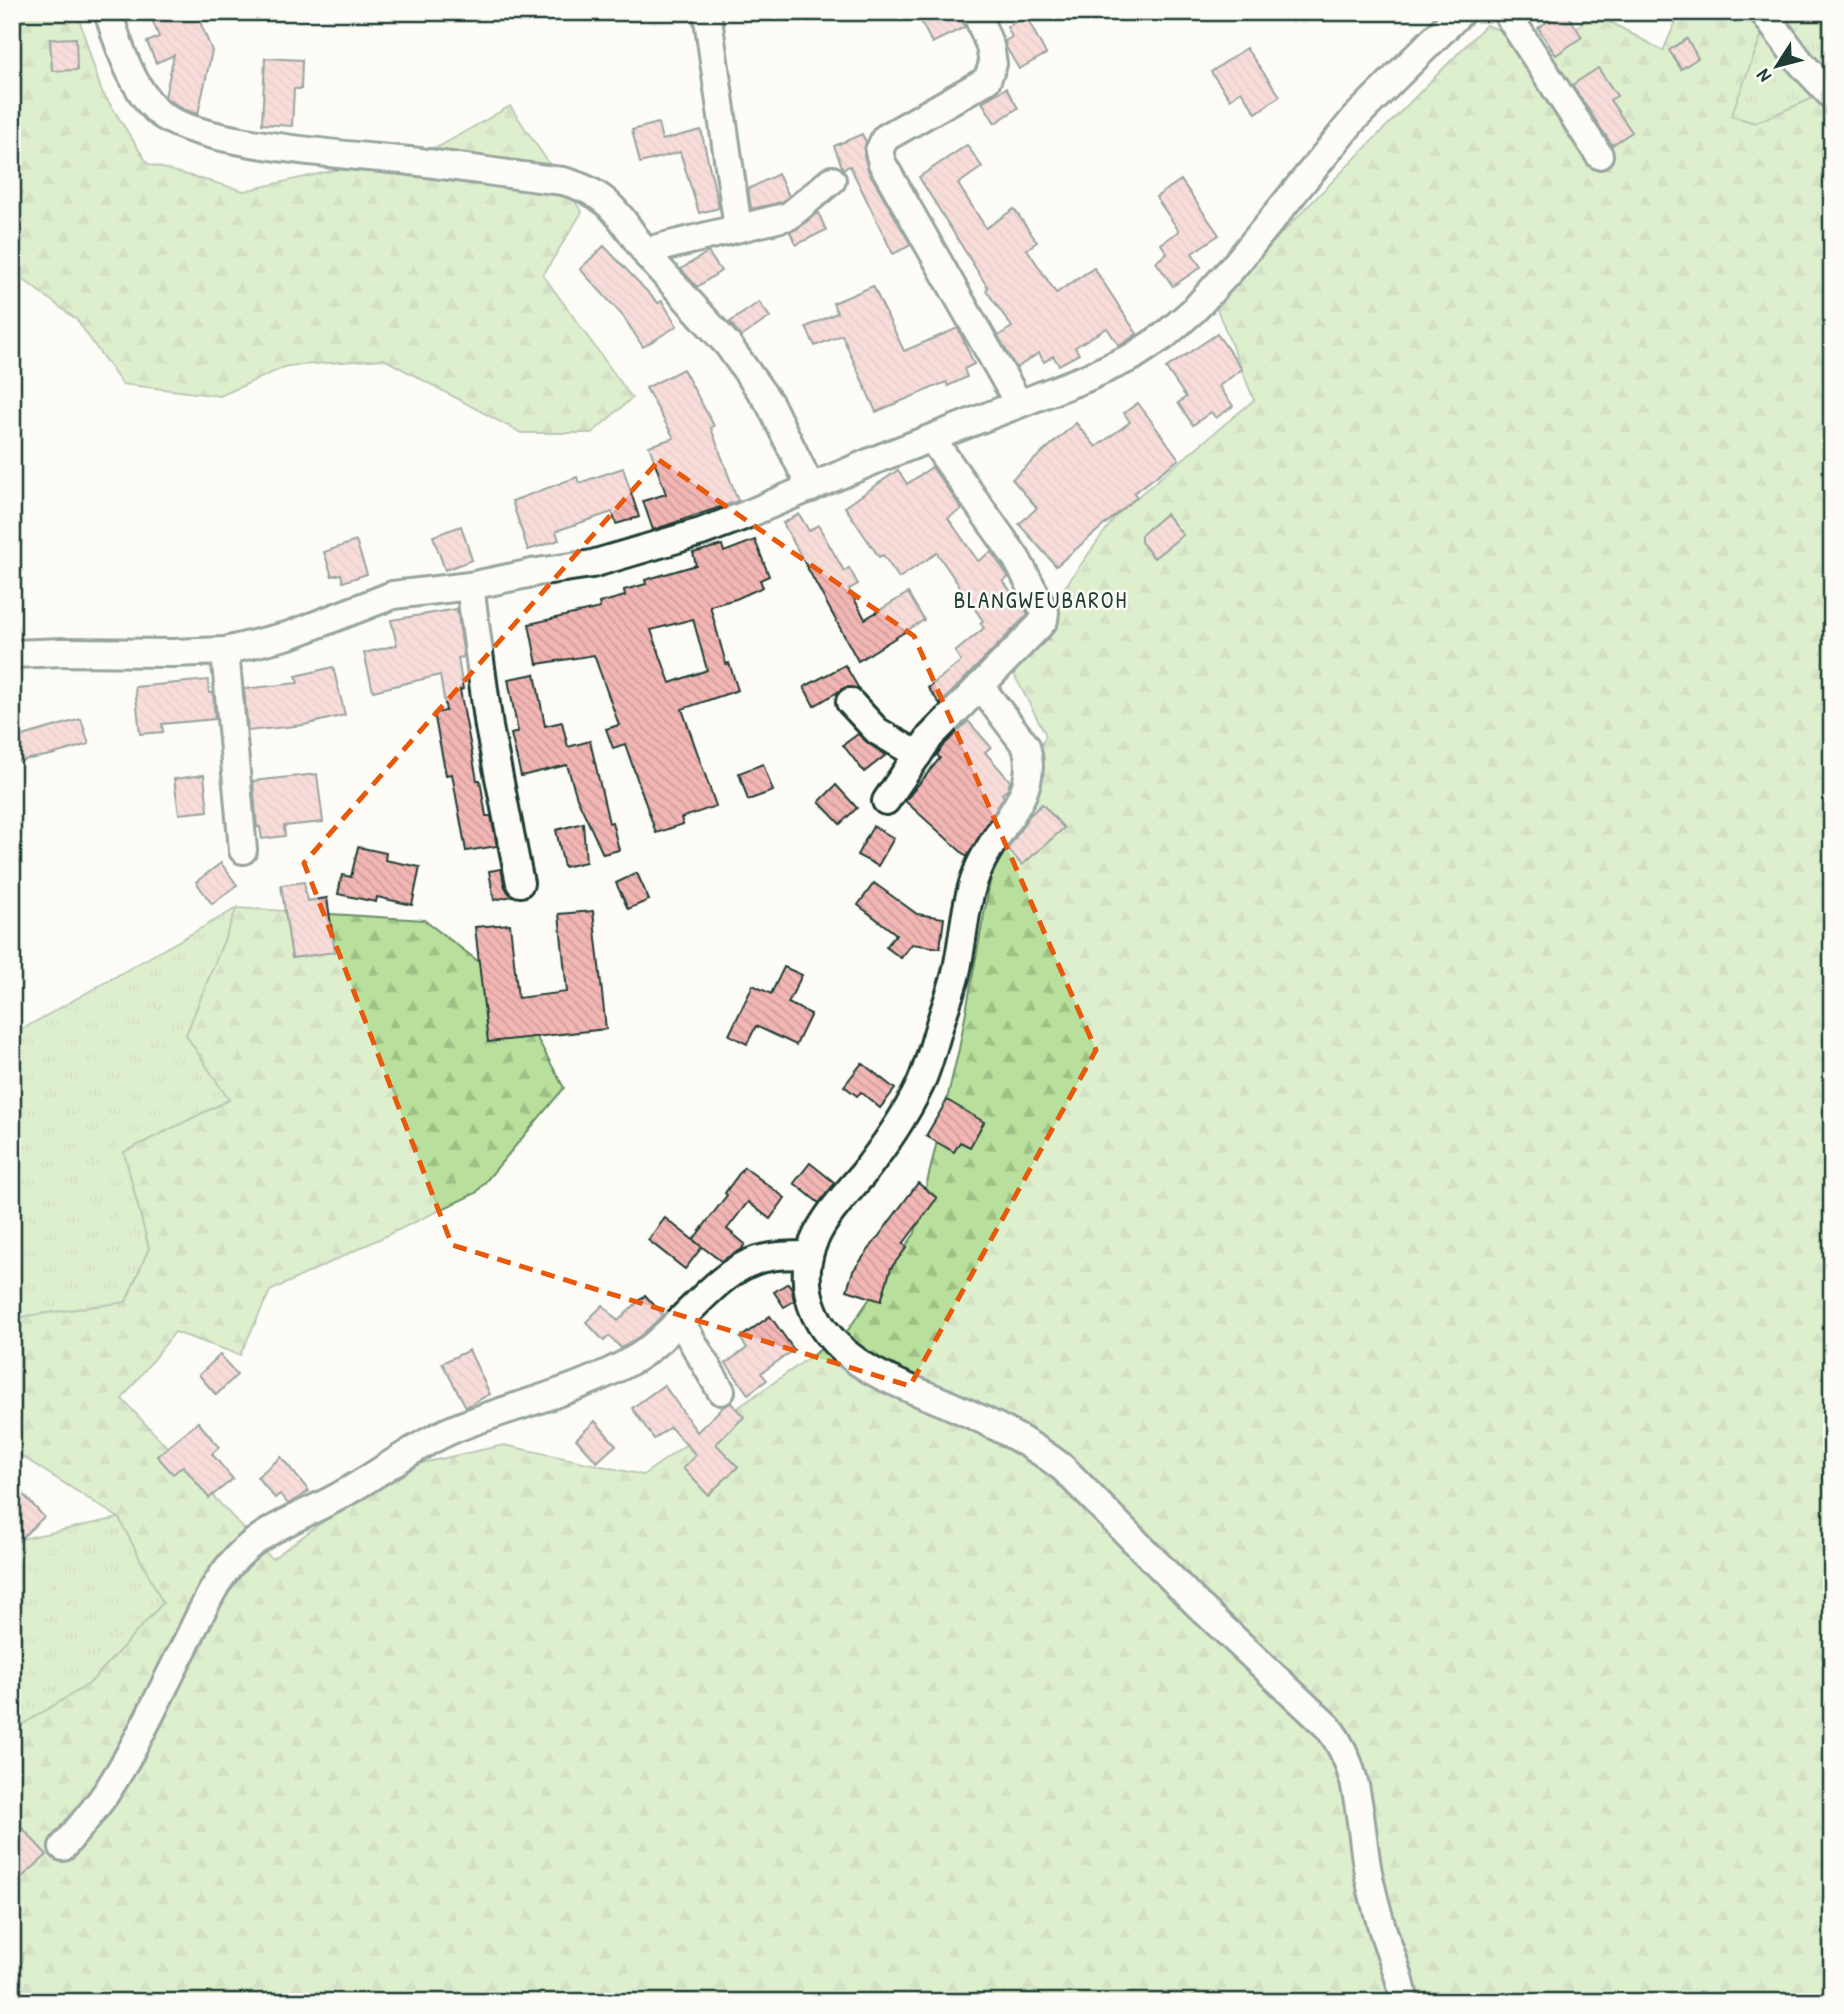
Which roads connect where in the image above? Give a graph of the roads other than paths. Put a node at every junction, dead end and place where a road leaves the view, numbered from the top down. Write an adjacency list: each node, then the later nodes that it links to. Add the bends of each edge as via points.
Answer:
1 (108, 12): 11 (street, via 145,97 178,125 250,142 586,187 603,197)
2 (707, 12): 10 (street)
3 (976, 12): 12 (street, via 993,64 987,80 885,138 879,151)
4 (1461, 12): 12 (street, via 1354,119 1194,310 1132,357)
5 (1506, 12): 8 (street)
6 (1763, 12): 7 (street)
7 (1832, 96)
8 (1599, 155)
9 (832, 180): 10 (street, via 789,216)
10 (738, 228): 11 (street, via 658,248)
11 (648, 256): 14 (street, via 728,345 770,404)
12 (1019, 404): 13 (street)
13 (932, 439): 14 (street); 18 (street, via 1016,558 1045,612 1038,627)
14 (811, 488): 15 (street, via 721,524 592,564)
15 (470, 586): 16 (street, via 393,595 290,635); 23 (street, via 489,727)
16 (225, 651): 17 (street); 22 (street)
17 (12, 654)
18 (980, 687): 20 (street); 24 (street, via 1026,746 1028,781 973,881 956,973 921,1083 892,1134 824,1223)
19 (850, 702): 20 (street, via 877,731)
20 (918, 755): 21 (street)
21 (886, 801)
22 (243, 850)
23 (520, 883)
24 (809, 1255): 25 (street, via 754,1261 724,1280); 28 (street, via 807,1285 813,1311 849,1356 875,1374 999,1428 1053,1460 1333,1733 1352,1769 1371,1884)
25 (680, 1320): 26 (street); 27 (street, via 641,1355 616,1369 440,1435 260,1537 222,1574 111,1784)
26 (721, 1391)
27 (63, 1847)
28 (1404, 2002)

